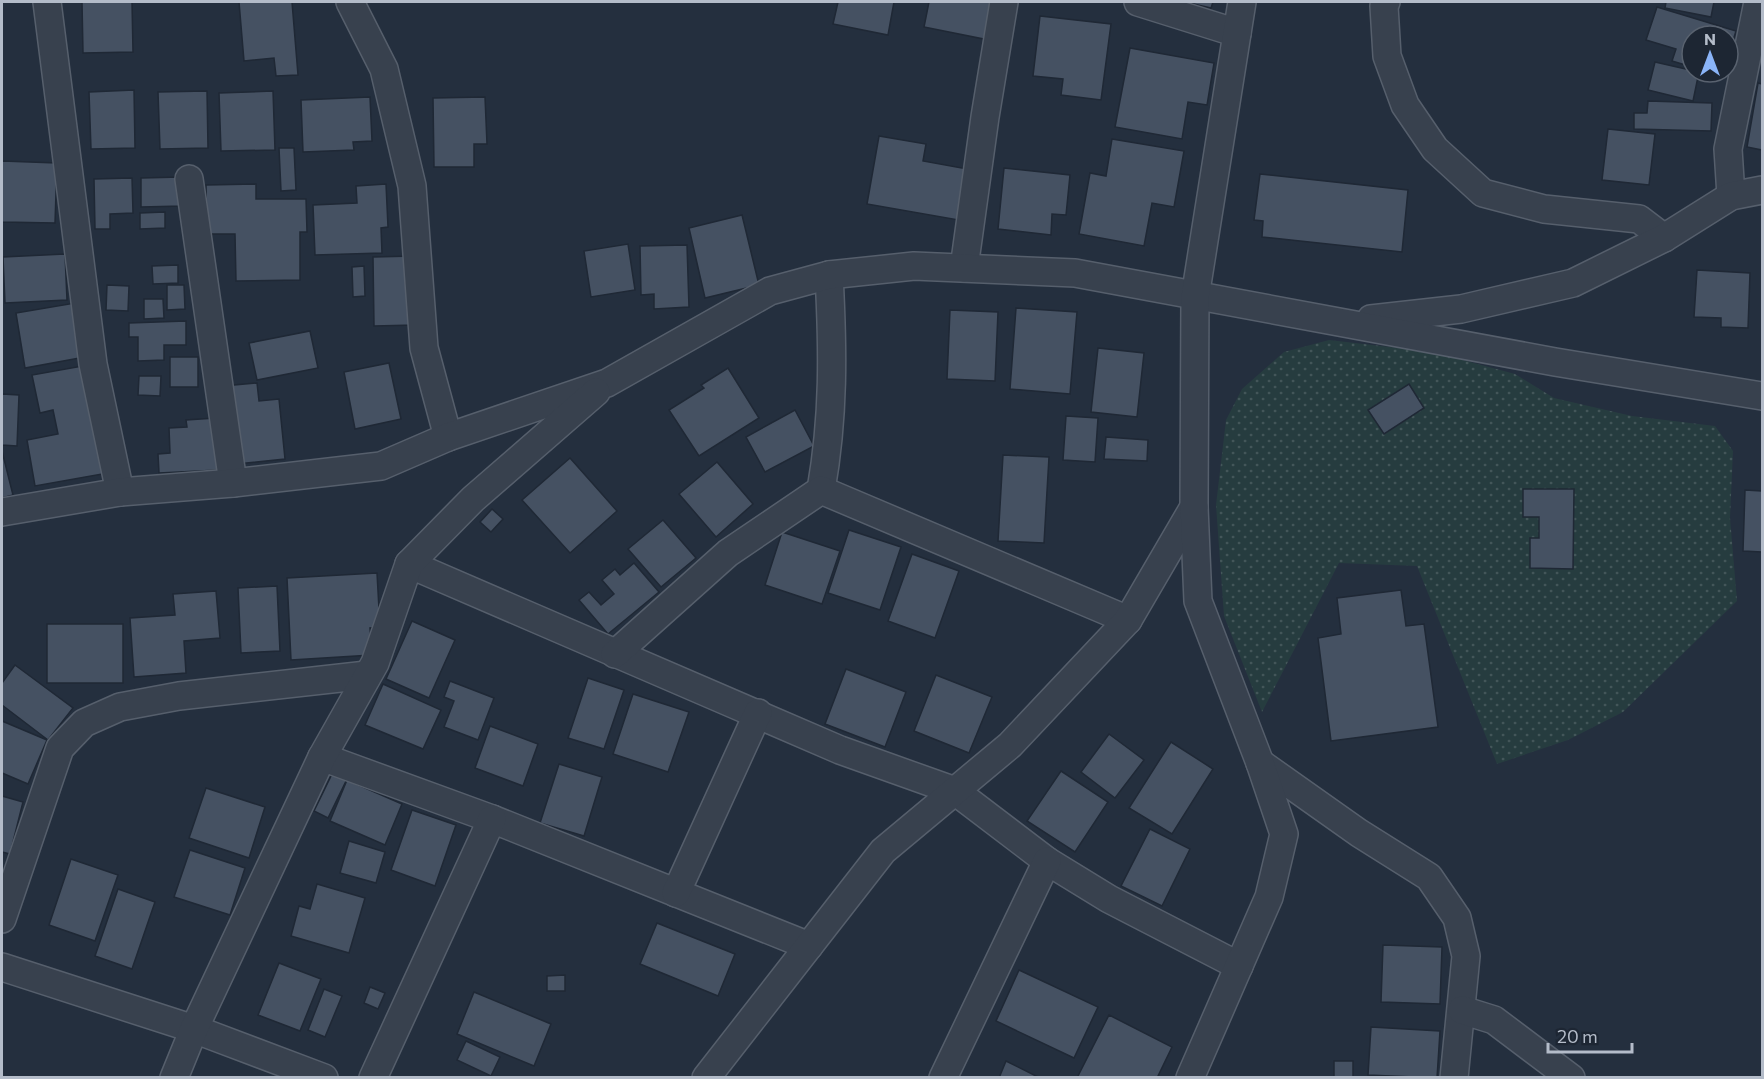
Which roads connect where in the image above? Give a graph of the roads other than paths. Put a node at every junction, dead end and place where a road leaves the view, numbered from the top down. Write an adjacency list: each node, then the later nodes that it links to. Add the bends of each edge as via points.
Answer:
1 (47, 2): 22 (street, via 93,364)
2 (350, 2): 19 (street, via 384,69 412,186 424,348)
3 (1004, 2): 13 (street)
4 (1138, 2): 8 (street)
5 (1242, 2): 8 (street)
6 (1386, 2): 12 (street, via 1387,56 1405,105 1436,149 1483,193 1545,208 1639,219)
7 (1758, 2): 11 (street, via 1728,149)
8 (1237, 33): 15 (street)
9 (189, 180): 20 (street)
10 (1762, 190): 11 (street)
11 (1731, 196): 12 (street)
12 (1664, 238): 16 (street, via 1573,284 1461,309)
13 (964, 268): 14 (street, via 914,266); 15 (street, via 1075,273)
14 (829, 274): 17 (street, via 770,291); 21 (street, via 833,343 831,434)
15 (1195, 297): 16 (street); 23 (street)
16 (1343, 323): 18 (street)
17 (607, 383): 19 (street); 25 (street, via 481,492)
18 (1762, 396)
19 (448, 437): 20 (street, via 381,466)
20 (232, 483): 22 (street)
21 (821, 490): 26 (street); 27 (street, via 728,553)
22 (120, 492): 24 (street)
23 (1194, 507): 26 (street); 31 (street, via 1198,601)
24 (2, 512)
25 (409, 564): 27 (street); 28 (street)
26 (1128, 620): 32 (street, via 1010,745)
27 (615, 654): 29 (street)
28 (368, 675): 30 (street); 36 (street, via 179,696 120,707 84,723 60,748)
29 (758, 713): 32 (street, via 840,750); 35 (street)
30 (322, 757): 33 (street); 41 (street)
31 (1260, 763): 38 (street, via 1284,834 1269,897); 40 (street, via 1429,877 1457,918 1466,956)
32 (955, 791): 34 (street); 37 (street, via 883,851)
33 (492, 819): 35 (street); 44 (street)
34 (1047, 861): 38 (street, via 1109,899); 46 (street)
35 (676, 893): 37 (street)
36 (2, 919)
37 (808, 946): 45 (street)
38 (1239, 966): 47 (street)
39 (2, 967): 41 (street)
40 (1462, 1010): 48 (street); 49 (street, via 1494,1020)
41 (194, 1029): 42 (street); 43 (street)
42 (174, 1077)
43 (324, 1077)
44 (373, 1077)
45 (706, 1077)
46 (944, 1077)
47 (1190, 1077)
48 (1454, 1077)
49 (1572, 1077)

